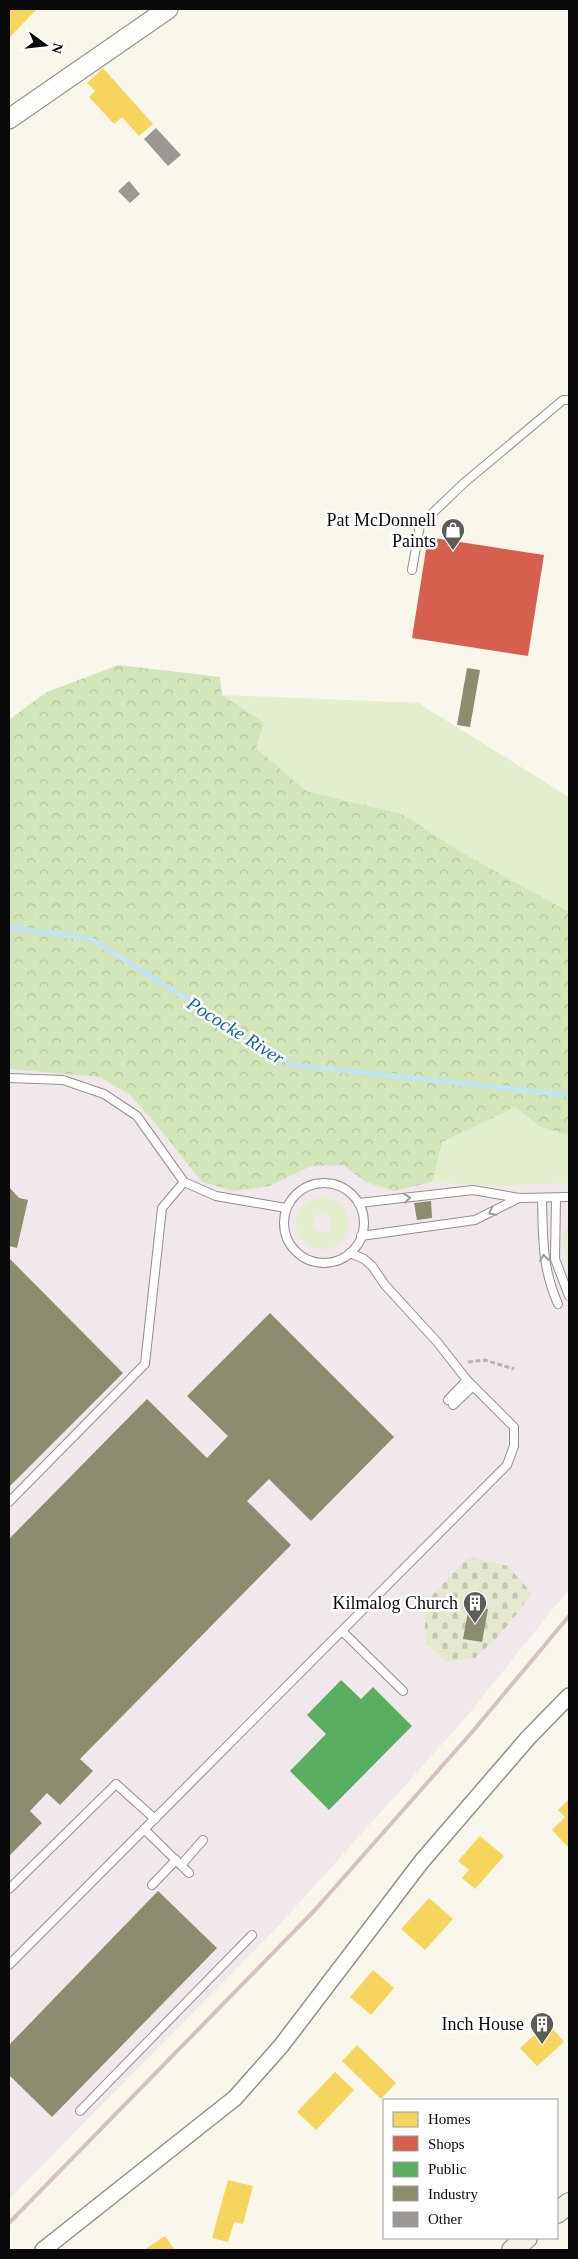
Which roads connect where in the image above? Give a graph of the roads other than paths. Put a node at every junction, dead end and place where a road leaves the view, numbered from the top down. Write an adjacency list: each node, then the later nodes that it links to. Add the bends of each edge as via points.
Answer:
1 (168, 9): 2 (street)
2 (9, 119)
3 (569, 400): 4 (lane, via 563,400 420,525)
4 (412, 570)
5 (9, 1078): 6 (lane, via 63,1080 104,1094 137,1116)
6 (184, 1182): 12 (lane, via 216,1196); 19 (lane, via 162,1208 145,1364)
7 (569, 1197): 10 (lane)
8 (519, 1198): 9 (lane); 11 (lane, one-way to 8, via 473,1190); 13 (lane, one-way to 13, via 475,1220)
9 (542, 1198): 10 (lane); 16 (lane, one-way to 9, via 548,1283 544,1262)
10 (556, 1198): 15 (lane, via 556,1259)
11 (359, 1204): 12 (lane, via 351,1193 328,1183 303,1188); 13 (lane, via 363,1214)
12 (286, 1208): 14 (lane, via 285,1234 301,1256 326,1263)
13 (361, 1236): 14 (lane)
14 (350, 1253): 17 (lane, via 372,1266)
15 (569, 1296)
16 (558, 1304)
17 (470, 1383): 18 (lane); 20 (lane, via 514,1428 514,1446 507,1465)
18 (451, 1402)
19 (9, 1502)
20 (342, 1631): 21 (lane); 23 (lane)
21 (403, 1691)
22 (569, 1696): 36 (street, via 528,1738 422,1861 281,2046 235,2098)
23 (154, 1819): 24 (lane); 29 (lane, via 116,1784)
24 (144, 1829): 26 (lane); 31 (lane)
25 (203, 1840): 26 (lane)
26 (178, 1863): 27 (lane); 28 (lane)
27 (189, 1873)
28 (152, 1885)
29 (9, 1889)
30 (252, 1935): 32 (lane)
31 (9, 1965)
32 (80, 2111)
33 (569, 2203): 34 (main road)
34 (558, 2212)
35 (526, 2239): 37 (main road)
36 (43, 2250)
37 (512, 2250)

